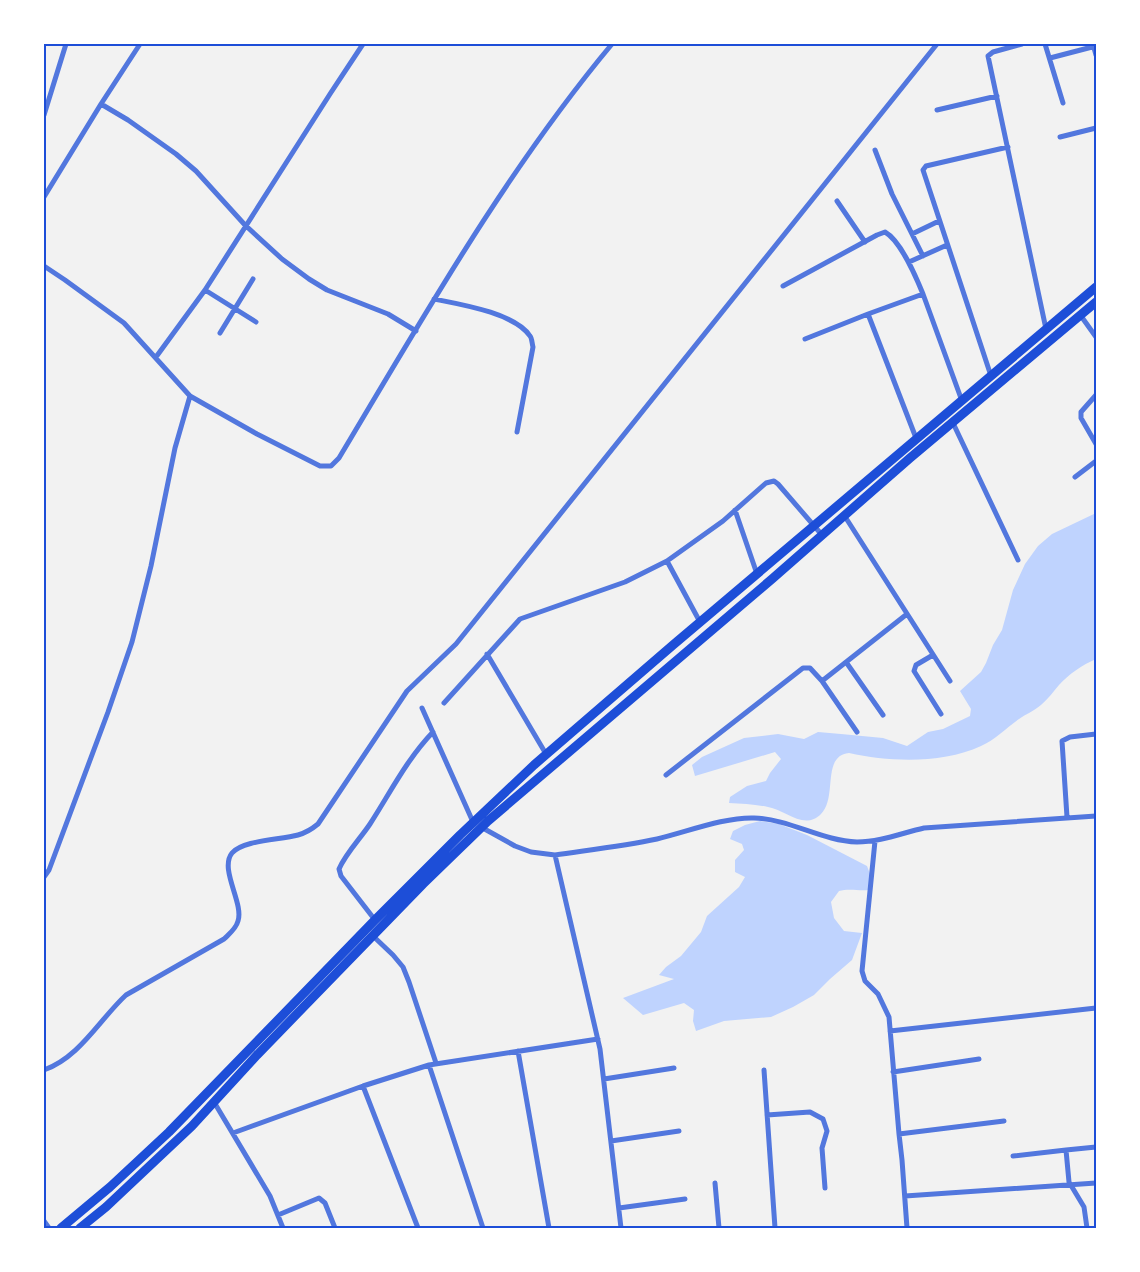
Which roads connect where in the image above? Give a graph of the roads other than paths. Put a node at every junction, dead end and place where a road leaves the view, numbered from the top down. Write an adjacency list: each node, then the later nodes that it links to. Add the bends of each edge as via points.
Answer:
1 (66, 44): 12 (street)
2 (140, 44): 14 (street)
3 (363, 44): 24 (street)
4 (612, 44): 36 (street, via 553,120)
5 (937, 44): 97 (street, via 456,644 407,691 318,824 299,835 243,846 229,857 228,866 239,912 232,932 126,995 84,1042 65,1059)
6 (1022, 44): 11 (street, via 990,54)
7 (1045, 44): 10 (street)
8 (1094, 46): 9 (street); 10 (street)
9 (1096, 55)
10 (1050, 58): 13 (street)
11 (997, 96): 15 (street); 19 (street)
12 (46, 100): 16 (street)
13 (1063, 103)
14 (101, 104): 21 (street); 24 (street, via 176,154)
15 (937, 110)
16 (44, 115)
17 (1096, 128): 18 (street)
18 (1060, 137)
19 (1008, 147): 23 (street, via 926,166 923,174); 42 (street)
20 (875, 150): 25 (street)
21 (44, 197)
22 (837, 201): 26 (street)
23 (939, 221): 25 (street); 27 (street)
24 (245, 225): 34 (street); 43 (street, via 309,279)
25 (912, 234): 28 (street)
26 (865, 242): 29 (street, via 885,232); 32 (street)
27 (947, 245): 28 (street); 48 (street)
28 (923, 256): 29 (street)
29 (909, 262): 35 (street)
30 (44, 266): 47 (street, via 124,323)
31 (253, 279): 38 (street)
32 (783, 286)
33 (1096, 287): 42 (main road)
34 (205, 290): 38 (street); 47 (street)
35 (923, 294): 39 (street); 51 (street)
36 (434, 299): 43 (street); 53 (street, via 502,316 530,336 533,347)
37 (1096, 302): 40 (main road)
38 (236, 310): 41 (street); 44 (street)
39 (868, 314): 46 (street); 54 (street)
40 (1081, 316): 45 (street); 52 (main road)
41 (256, 322)
42 (1046, 328): 48 (main road)
43 (416, 330): 50 (street, via 332,466 320,466)
44 (220, 333)
45 (1096, 337)
46 (805, 339)
47 (156, 357): 50 (street)
48 (991, 376): 51 (main road)
49 (1096, 395): 55 (street, via 1080,412)
50 (190, 396): 86 (street, via 175,448 132,642)
51 (962, 401): 54 (main road)
52 (953, 423): 59 (main road); 62 (street)
53 (517, 432)
54 (916, 438): 60 (main road)
55 (1096, 444)
56 (1096, 462): 57 (street)
57 (1075, 477)
58 (735, 510): 60 (street, via 766,483 774,481); 63 (street); 64 (street)
59 (844, 515): 61 (main road); 65 (street)
60 (814, 525): 61 (street); 64 (main road)
61 (822, 535): 83 (main road)
62 (1018, 560)
63 (667, 561): 66 (street); 67 (street, via 625,582 520,619)
64 (757, 574): 66 (main road)
65 (907, 614): 68 (street); 69 (street)
66 (700, 622): 79 (main road)
67 (487, 654): 72 (street); 79 (street)
68 (933, 655): 70 (street); 74 (street, via 916,665 914,671)
69 (846, 662): 71 (street); 75 (street)
70 (950, 680)
71 (822, 681): 77 (street); 80 (street, via 810,668 803,668)
72 (444, 703)
73 (422, 708): 76 (street)
74 (941, 714)
75 (883, 716)
76 (433, 732): 83 (street); 87 (street, via 408,761 339,869)
77 (857, 732)
78 (1096, 734): 82 (street, via 1070,737 1062,742)
79 (546, 754): 83 (main road)
80 (666, 775)
81 (1096, 816): 82 (street)
82 (1066, 817): 84 (street, via 924,828)
83 (477, 825): 85 (street, via 515,846); 87 (main road); 88 (main road)
84 (875, 841): 85 (street, via 856,842 774,820 752,818 728,820 655,839); 90 (street, via 862,971 865,981 884,1005)
85 (555, 855): 91 (street)
86 (44, 878)
87 (375, 920): 122 (main road, via 169,1132)
88 (373, 936): 94 (street, via 403,967); 102 (main road)
89 (1096, 1008): 90 (street)
90 (890, 1031): 99 (street)
91 (598, 1039): 92 (street); 100 (street)
92 (518, 1051): 94 (street); 128 (street)
93 (979, 1059): 99 (street)
94 (436, 1064): 95 (street)
95 (429, 1065): 101 (street); 127 (street)
96 (674, 1068): 100 (street)
97 (44, 1070)
98 (764, 1070): 103 (street)
99 (893, 1072): 107 (street)
100 (604, 1079): 108 (street)
101 (363, 1086): 106 (street); 126 (street)
102 (214, 1102): 106 (street); 123 (main road, via 106,1207)
103 (767, 1115): 115 (street, via 810,1112 822,1118 827,1130 822,1148); 131 (street)
104 (1004, 1121): 107 (street)
105 (679, 1131): 108 (street)
106 (233, 1133): 119 (street)
107 (899, 1134): 116 (street)
108 (611, 1141): 118 (street)
109 (1096, 1147): 110 (street)
110 (1066, 1150): 111 (street); 114 (street)
111 (1013, 1156)
112 (714, 1183): 130 (street)
113 (1096, 1184): 114 (street)
114 (1070, 1186): 116 (street); 133 (street, via 1084,1207)
115 (825, 1188)
116 (904, 1196): 132 (street)
117 (685, 1199): 118 (street)
118 (619, 1208): 129 (street)
119 (278, 1215): 124 (street); 125 (street, via 319,1198 325,1203)
120 (44, 1221): 121 (street)
121 (49, 1228)
122 (61, 1228)
123 (80, 1228)
124 (284, 1228)
125 (335, 1228)
126 (418, 1228)
127 (483, 1228)
128 (549, 1228)
129 (621, 1228)
130 (719, 1228)
131 (775, 1228)
132 (906, 1228)
133 (1087, 1228)

